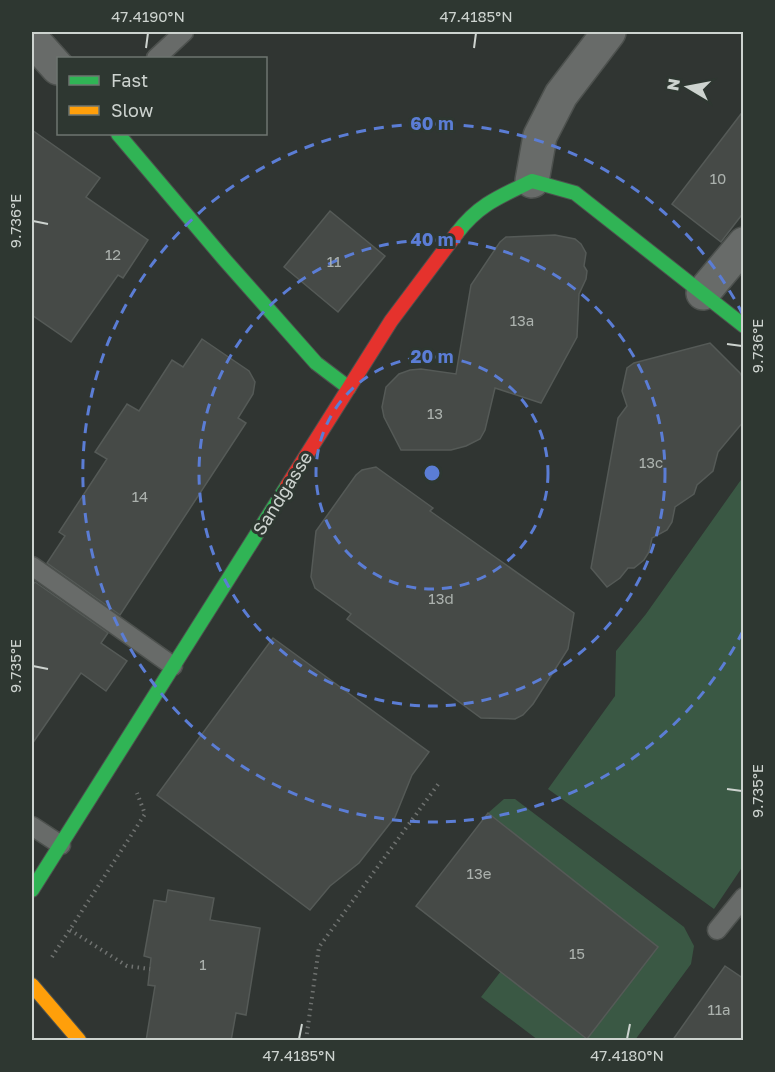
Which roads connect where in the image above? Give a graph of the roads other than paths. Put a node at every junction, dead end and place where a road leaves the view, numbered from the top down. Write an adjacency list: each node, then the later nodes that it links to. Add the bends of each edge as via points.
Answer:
1 (184, 32): 4 (lane)
2 (609, 32): 7 (street, via 561,95 540,136)
3 (32, 39): 5 (street)
4 (157, 57)
5 (57, 67)
6 (119, 135): 11 (street, via 316,363)
7 (532, 181): 9 (street, via 575,193); 11 (street, Sandgasse, via 492,200 469,217 392,321)
8 (744, 244): 9 (street)
9 (703, 293): 10 (street)
10 (744, 326)
11 (349, 388): 13 (street, Sandgasse)
12 (32, 567): 13 (lane)
13 (172, 666): 15 (street, Sandgasse)
14 (32, 826): 15 (lane)
15 (62, 845): 16 (street, Sandgasse)
16 (32, 890)
17 (744, 897): 18 (lane)
18 (717, 930)
19 (33, 986): 20 (street)
20 (79, 1041)

